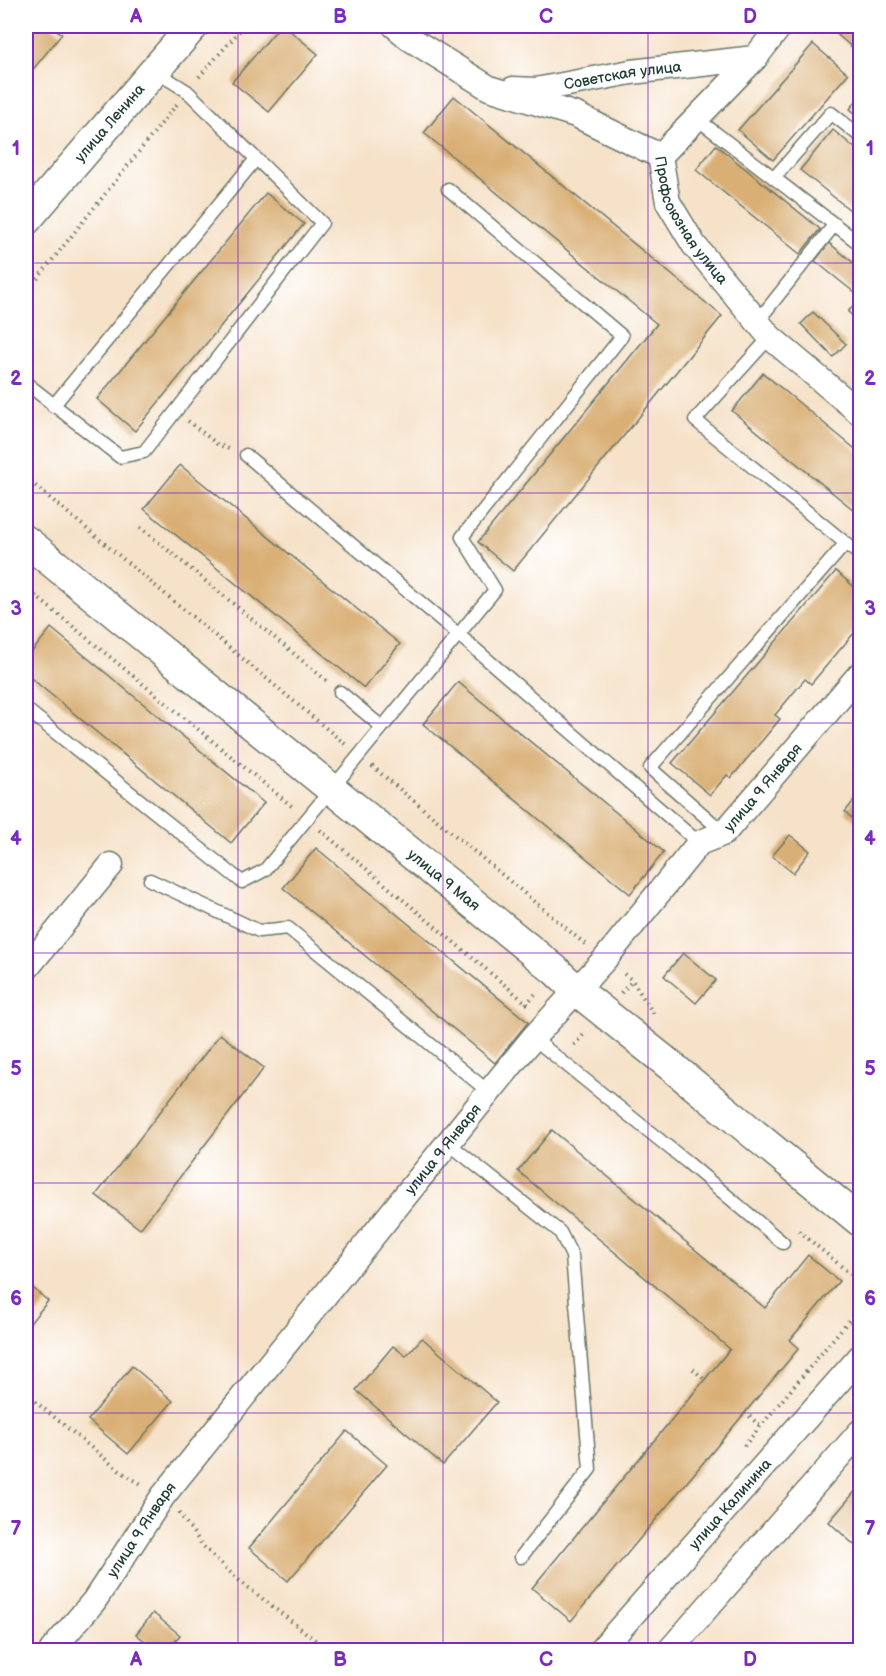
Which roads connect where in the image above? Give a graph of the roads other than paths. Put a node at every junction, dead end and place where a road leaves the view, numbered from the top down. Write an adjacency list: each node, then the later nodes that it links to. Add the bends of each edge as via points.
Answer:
1 (193, 26): 5 (street, улица Ленина)
2 (395, 26): 6 (street, Профсоюзная улица)
3 (780, 26): 4 (street)
4 (755, 58): 6 (street, Советская улица, via 631,72 536,90); 7 (street)
5 (154, 70): 10 (lane, via 187,91); 13 (street, улица Ленина)
6 (489, 88): 9 (street, Профсоюзная улица, via 576,115)
7 (696, 118): 9 (street); 11 (lane)
8 (861, 136): 11 (lane, via 831,113)
9 (660, 156): 16 (street, Профсоюзная улица, via 668,201 694,245)
10 (256, 159): 18 (lane); 18 (lane, via 322,223 144,452 120,457)
11 (774, 178): 14 (lane)
12 (448, 189): 24 (lane, via 622,336 462,537 495,590)
13 (26, 220)
14 (835, 224): 15 (lane); 16 (lane)
15 (861, 244)
16 (764, 329): 19 (street, Профсоюзная улица); 22 (lane, via 695,420)
17 (26, 383): 18 (lane)
18 (53, 406)
19 (861, 412)
20 (246, 455): 24 (lane)
21 (26, 541): 29 (street, улица 9 Мая)
22 (846, 543): 23 (lane); 30 (lane, via 651,768)
23 (861, 555)
24 (459, 635): 28 (lane); 31 (lane)
25 (861, 674): 30 (street, улица 9 Января)
26 (340, 692): 28 (lane)
27 (26, 709): 29 (lane, via 242,882 265,870)
28 (382, 728): 29 (lane)
29 (332, 790): 35 (street, улица 9 Мая)
30 (724, 833): 31 (street, улица 9 Января)
31 (699, 843): 35 (street, улица 9 Января)
32 (111, 865): 34 (street)
33 (150, 880): 37 (lane, via 259,932 288,928)
34 (26, 969)
35 (576, 990): 36 (street, улица 9 Января); 39 (street, улица 9 Мая)
36 (541, 1030): 37 (street, улица 9 Января); 40 (lane)
37 (489, 1092): 38 (street, улица 9 Января)
38 (448, 1143): 43 (lane, via 560,1232 572,1256 590,1468); 44 (street, улица 9 Января, via 163,1496 94,1601)
39 (861, 1221)
40 (783, 1243)
41 (861, 1357): 45 (street, улица Калинина)
42 (861, 1432): 46 (street)
43 (521, 1557)
44 (52, 1650)
45 (602, 1650)
46 (670, 1650)

